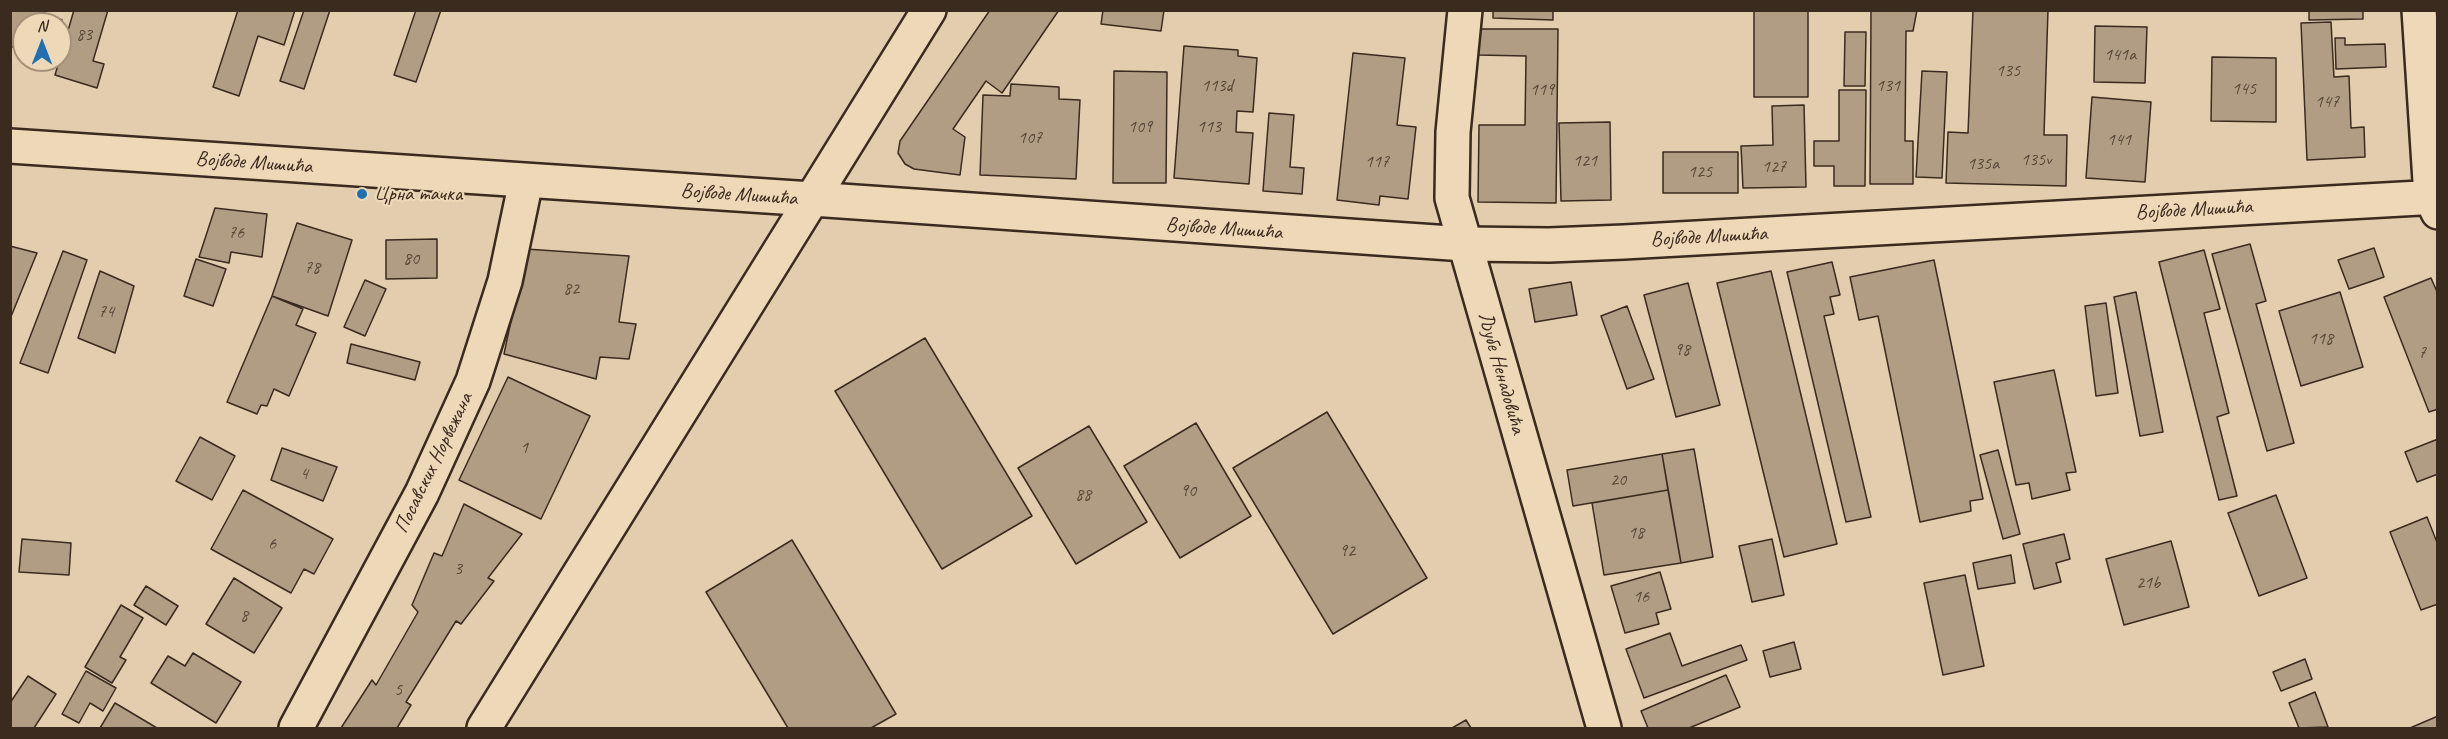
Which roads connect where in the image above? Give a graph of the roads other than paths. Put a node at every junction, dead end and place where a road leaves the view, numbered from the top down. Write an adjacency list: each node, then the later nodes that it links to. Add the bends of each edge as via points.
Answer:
1 (929, 10): 6 (street)
2 (1465, 10): 8 (street, Љубе Ненадовића, via 1452,172 1454,205)
3 (2419, 10): 7 (street)
4 (10, 146): 5 (street, Војводе Мишића)
5 (526, 181): 6 (street, Војводе Мишића); 9 (street, Посавских Норвежана, via 505,281 473,381 422,493)
6 (812, 199): 8 (street, Војводе Мишића); 10 (street)
7 (2435, 202): 8 (street, Војводе Мишића, via 1560,245)
8 (1465, 244): 11 (street, Љубе Ненадовића)
9 (296, 729)
10 (484, 729)
11 (1604, 729)

